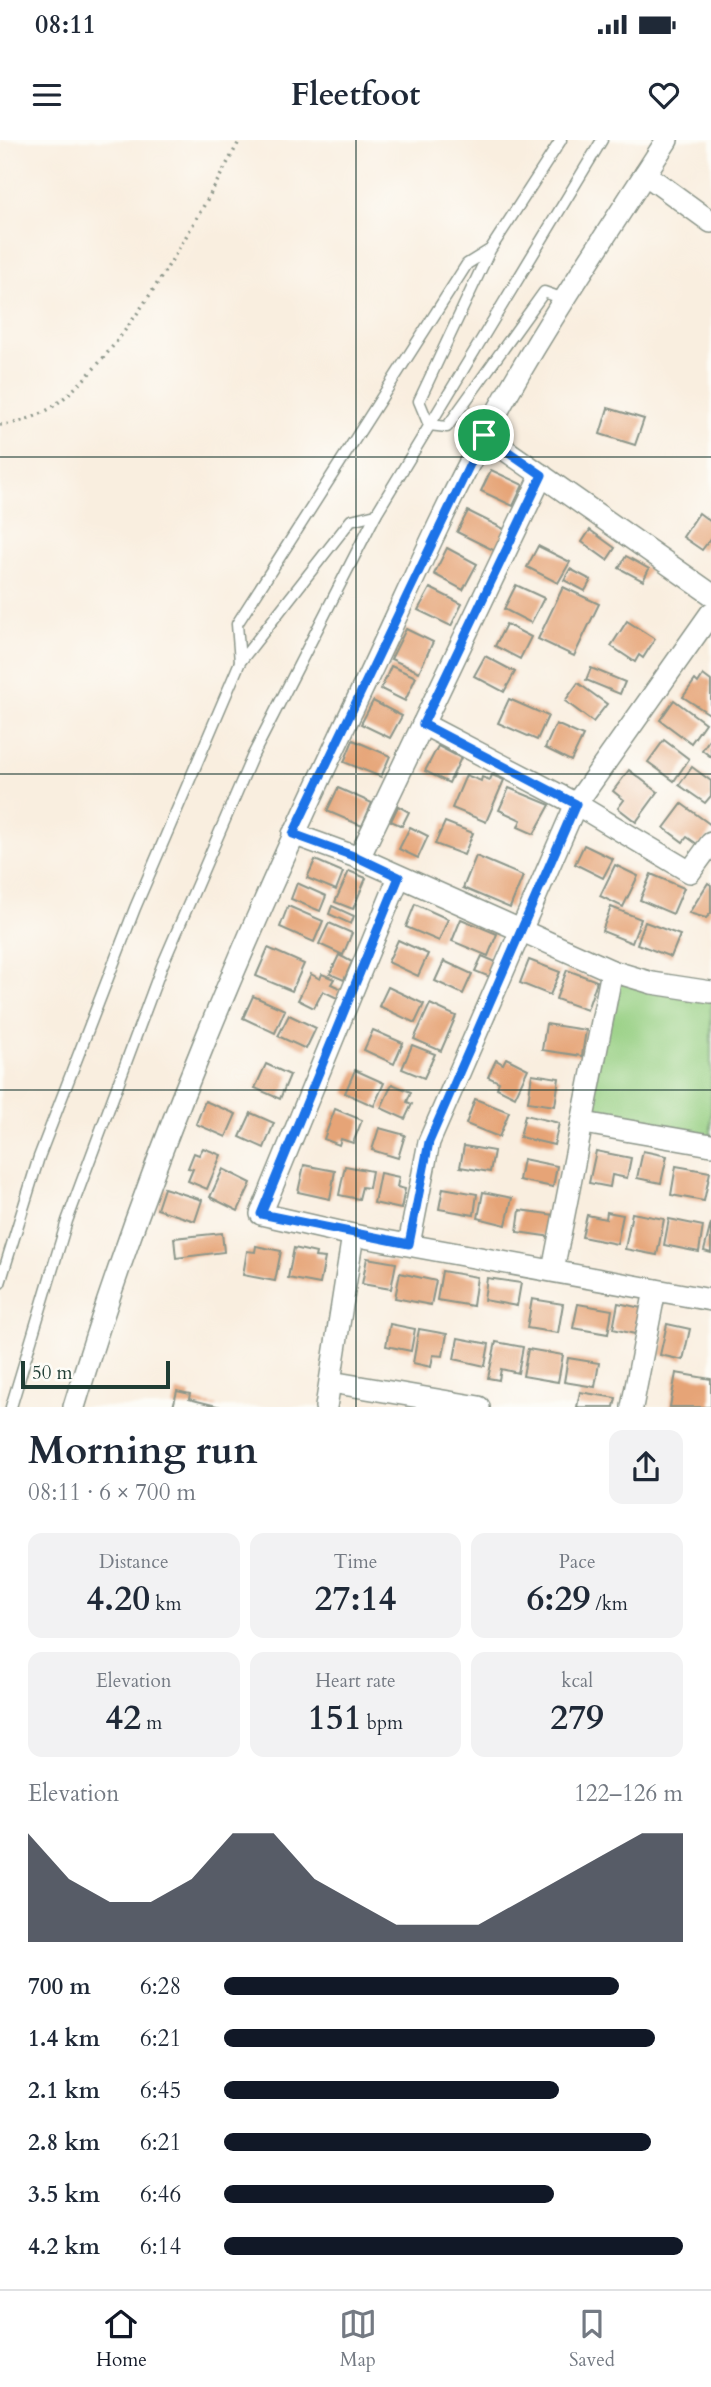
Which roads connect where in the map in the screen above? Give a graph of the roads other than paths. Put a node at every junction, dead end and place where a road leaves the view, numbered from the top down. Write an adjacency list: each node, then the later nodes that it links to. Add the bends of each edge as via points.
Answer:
1 (561, 140): 6 (lane)
2 (601, 140): 8 (lane)
3 (667, 140): 4 (street)
4 (645, 174): 5 (street); 7 (street)
5 (711, 222)
6 (490, 250): 8 (lane, via 419,401); 14 (lane, via 467,264 237,624)
7 (564, 299): 8 (lane, via 544,292 447,427); 9 (street)
8 (429, 425): 11 (lane)
9 (484, 435): 10 (street); 17 (street)
10 (542, 475): 12 (street); 15 (street)
11 (376, 514): 14 (lane, via 351,520); 33 (lane, via 252,757 162,967 67,1221)
12 (711, 594)
13 (711, 613): 16 (street)
14 (240, 662): 29 (lane, via 135,908 39,1157)
15 (423, 724): 16 (street); 19 (street)
16 (576, 804): 18 (street, via 690,872); 21 (street)
17 (293, 834): 19 (street); 34 (street, via 167,1133)
18 (711, 844)
19 (359, 858): 20 (street)
20 (399, 877): 21 (street); 26 (street, via 261,1214)
21 (521, 930): 22 (street); 27 (street, via 429,1142)
22 (612, 971): 23 (street); 24 (street)
23 (711, 992)
24 (584, 1123): 25 (street); 28 (street)
25 (711, 1145)
26 (353, 1235): 27 (street); 32 (street)
27 (409, 1244): 28 (street)
28 (553, 1270): 30 (street)
29 (0, 1283)
30 (655, 1290): 31 (street); 37 (street)
31 (711, 1300)
32 (331, 1381): 35 (street); 36 (street)
33 (11, 1407)
34 (74, 1407)
35 (326, 1407)
36 (479, 1407)
37 (632, 1407)

